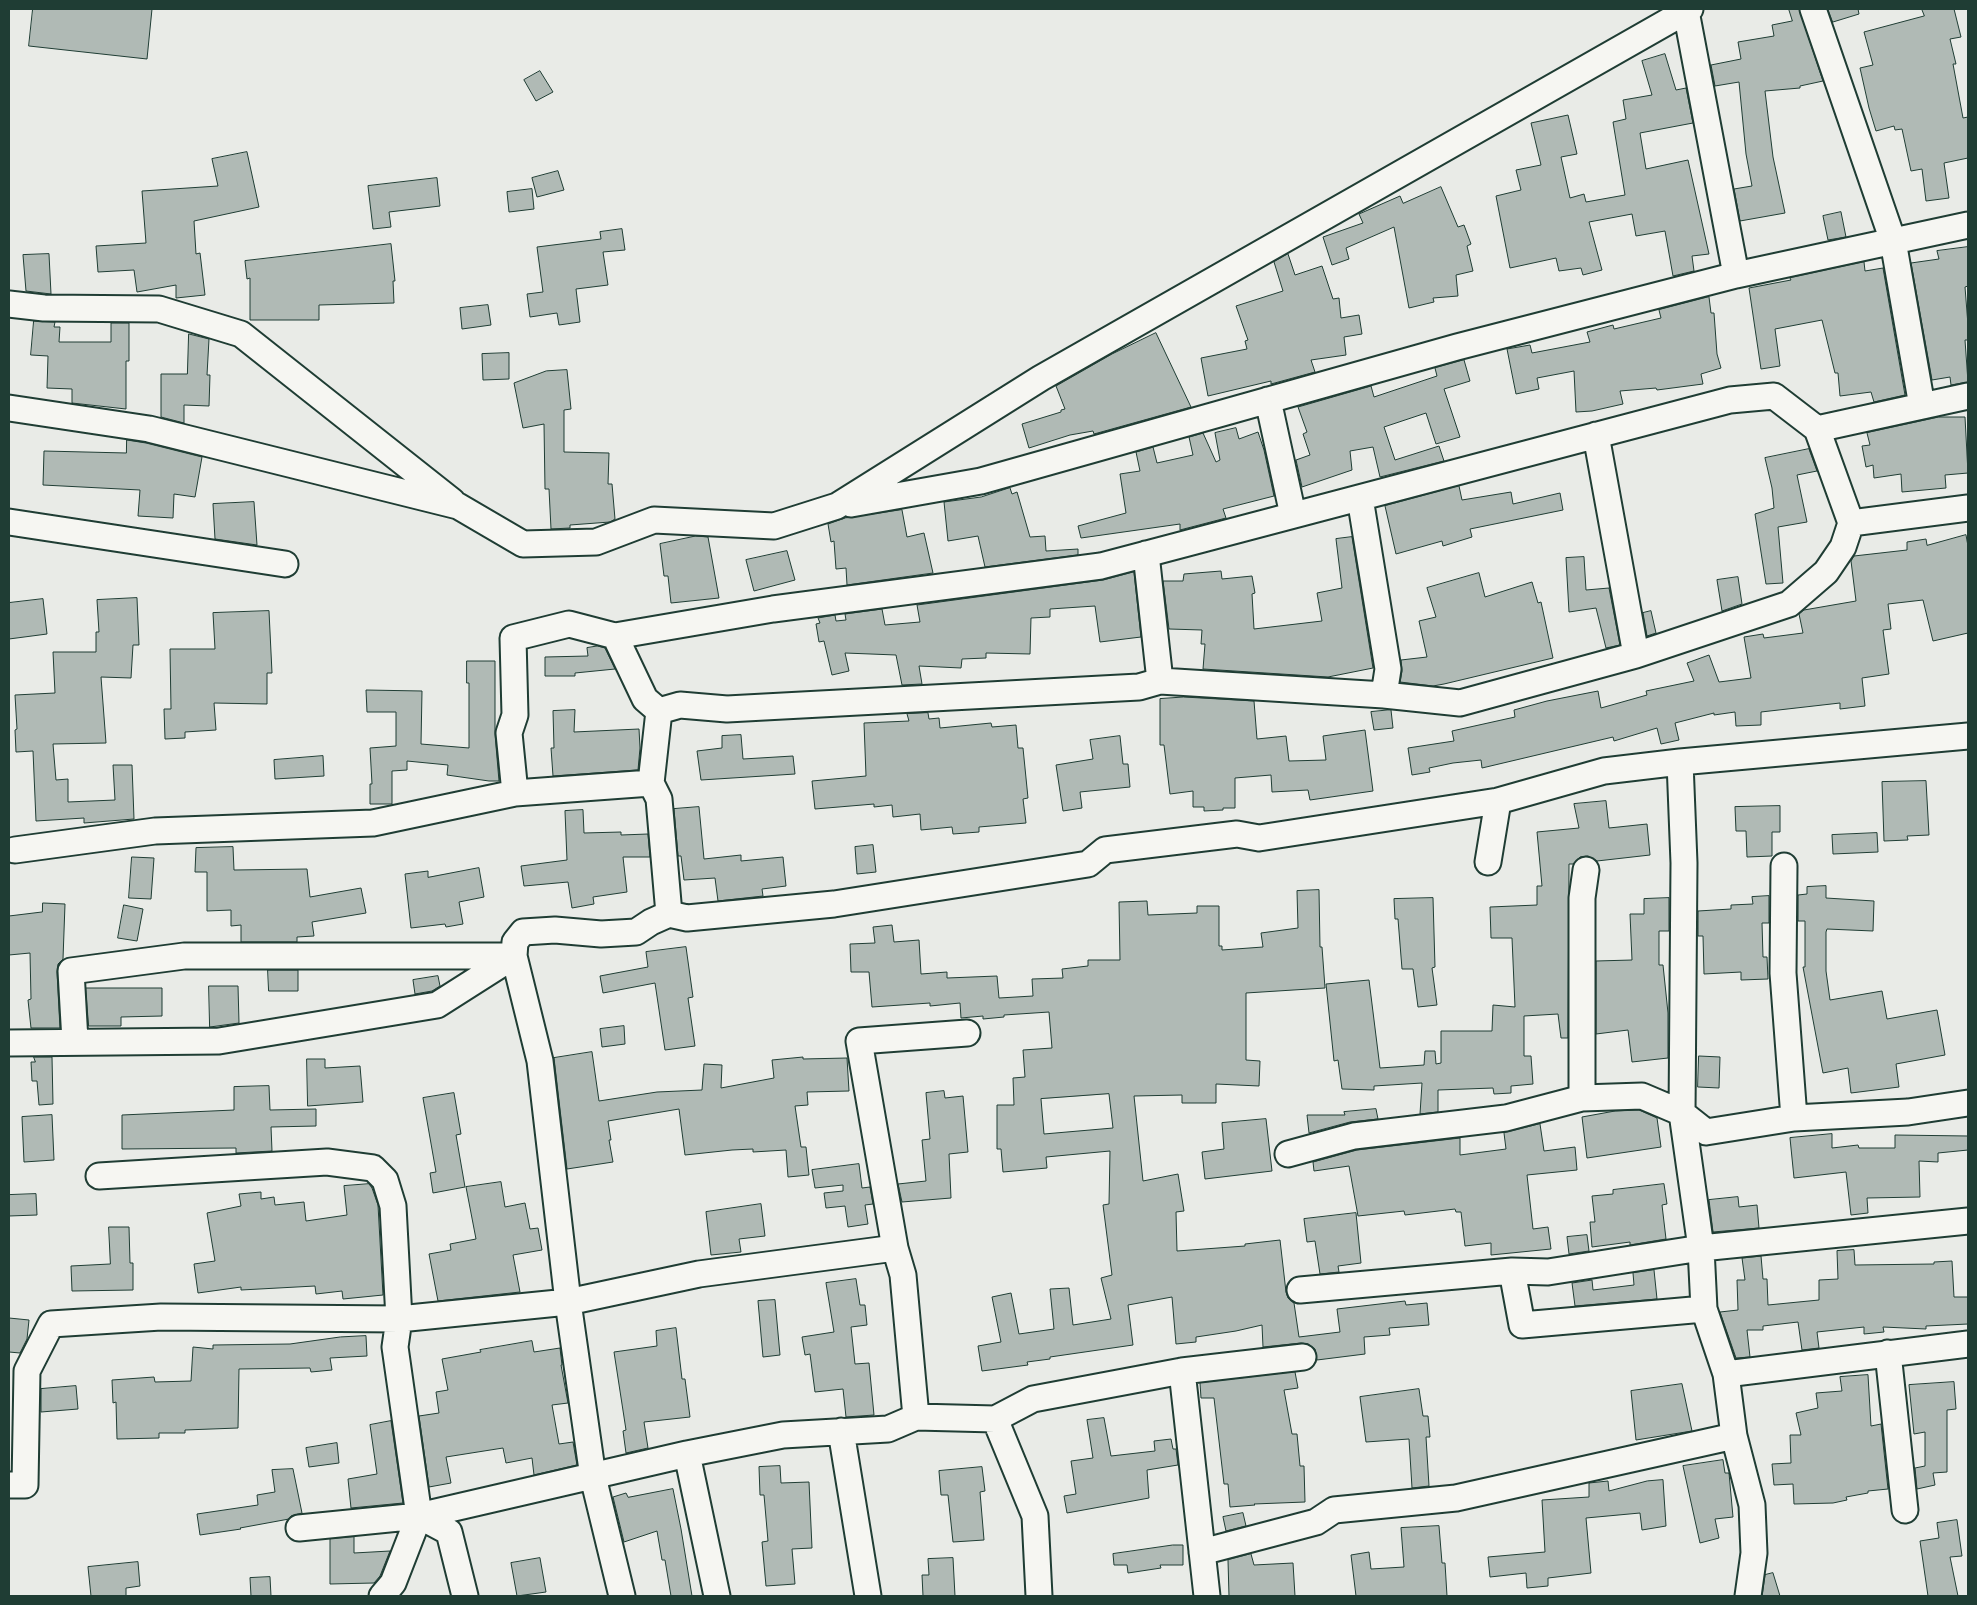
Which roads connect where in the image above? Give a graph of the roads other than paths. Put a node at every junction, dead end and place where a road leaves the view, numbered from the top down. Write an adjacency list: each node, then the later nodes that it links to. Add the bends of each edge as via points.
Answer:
1 (1813, 9): 4 (street)
2 (1688, 10): 5 (street); 15 (street, via 1040,378)
3 (1968, 225): 4 (street)
4 (1893, 241): 5 (street); 9 (street)
5 (1736, 275): 8 (street)
6 (9, 304): 14 (street, via 44,308 159,309 241,334)
7 (1968, 396): 9 (street)
8 (1268, 400): 15 (street, via 980,480); 17 (street)
9 (1922, 406): 11 (street)
10 (9, 408): 14 (street, via 149,429)
11 (1817, 429): 12 (street, via 1774,396 1730,400); 19 (street)
12 (1596, 435): 13 (street); 23 (street)
13 (1360, 498): 17 (street); 25 (street, via 1388,669)
14 (458, 506): 15 (street, via 523,544 596,542 654,520 774,526)
15 (837, 506)
16 (1968, 508): 19 (street)
17 (1293, 515): 20 (street)
18 (9, 522): 21 (street)
19 (1851, 523): 23 (street, via 1843,547 1826,572 1789,604)
20 (1146, 554): 22 (street, via 1101,566 773,609); 24 (street)
21 (285, 564)
22 (615, 636): 26 (street, via 645,699); 30 (street, via 569,624 513,638 516,715 510,733)
23 (1636, 655): 25 (street, via 1460,703)
24 (1160, 682): 25 (street); 26 (street, via 1139,687 727,709 680,705)
25 (1384, 695)
26 (659, 711): 29 (street)
27 (1968, 736): 28 (street)
28 (1680, 762): 31 (street, via 1604,771); 43 (street, via 1684,863)
29 (651, 783): 30 (street); 36 (street, via 659,799)
30 (516, 793): 32 (street, via 373,823 155,830)
31 (1498, 801): 33 (street); 36 (street, via 1260,838 1238,834 1106,850 1088,864 834,904 687,918)
32 (15, 850)
33 (1488, 862)
34 (1784, 866): 44 (street, via 1783,973)
35 (1586, 870): 41 (street, via 1582,898)
36 (670, 914): 37 (street, via 636,932 523,932 516,942)
37 (514, 956): 39 (street, via 437,1005 219,1041); 39 (street, via 184,956 71,970); 52 (street, via 540,1061)
38 (968, 1033): 48 (street, via 859,1041)
39 (75, 1041): 40 (street)
40 (9, 1043)
41 (1582, 1098): 43 (street, via 1642,1096); 45 (street, via 1506,1118 1354,1136)
42 (1968, 1103): 44 (street, via 1908,1112)
43 (1682, 1113): 44 (street, via 1706,1132); 49 (street)
44 (1794, 1118)
45 (1288, 1154)
46 (99, 1176): 54 (street, via 327,1162 373,1168 385,1180 393,1206)
47 (1968, 1221): 49 (street)
48 (896, 1248): 52 (street, via 699,1274); 60 (street, via 903,1276)
49 (1701, 1248): 50 (street, via 1548,1272); 53 (street)
50 (1512, 1270): 51 (street); 53 (street, via 1522,1325)
51 (1300, 1290)
52 (568, 1302): 54 (street); 65 (street)
53 (1704, 1309): 59 (street)
54 (399, 1319): 66 (street, via 161,1318 51,1324 27,1371 25,1485); 68 (street, via 395,1347)
55 (1968, 1344): 56 (street)
56 (1888, 1353): 59 (street); 67 (street)
57 (1304, 1357): 58 (street)
58 (1182, 1371): 61 (street, via 1034,1399); 70 (street)
59 (1726, 1374): 63 (street)
60 (916, 1417): 61 (street); 62 (street, via 888,1429)
61 (995, 1419): 76 (street, via 1035,1516)
62 (841, 1431): 64 (street, via 783,1435); 75 (street)
63 (1734, 1436): 70 (street, via 1456,1498 1334,1510 1316,1522); 78 (street, via 1752,1506 1754,1553)
64 (687, 1454): 65 (street); 74 (street)
65 (593, 1477): 68 (street); 73 (street)
66 (9, 1485)
67 (1905, 1510)
68 (419, 1516): 69 (street); 71 (street, via 393,1583); 72 (street, via 450,1532)
69 (299, 1528)
70 (1202, 1552): 77 (street)
71 (382, 1596)
72 (465, 1596)
73 (622, 1596)
74 (717, 1596)
75 (868, 1596)
76 (1039, 1596)
77 (1207, 1596)
78 (1748, 1596)

